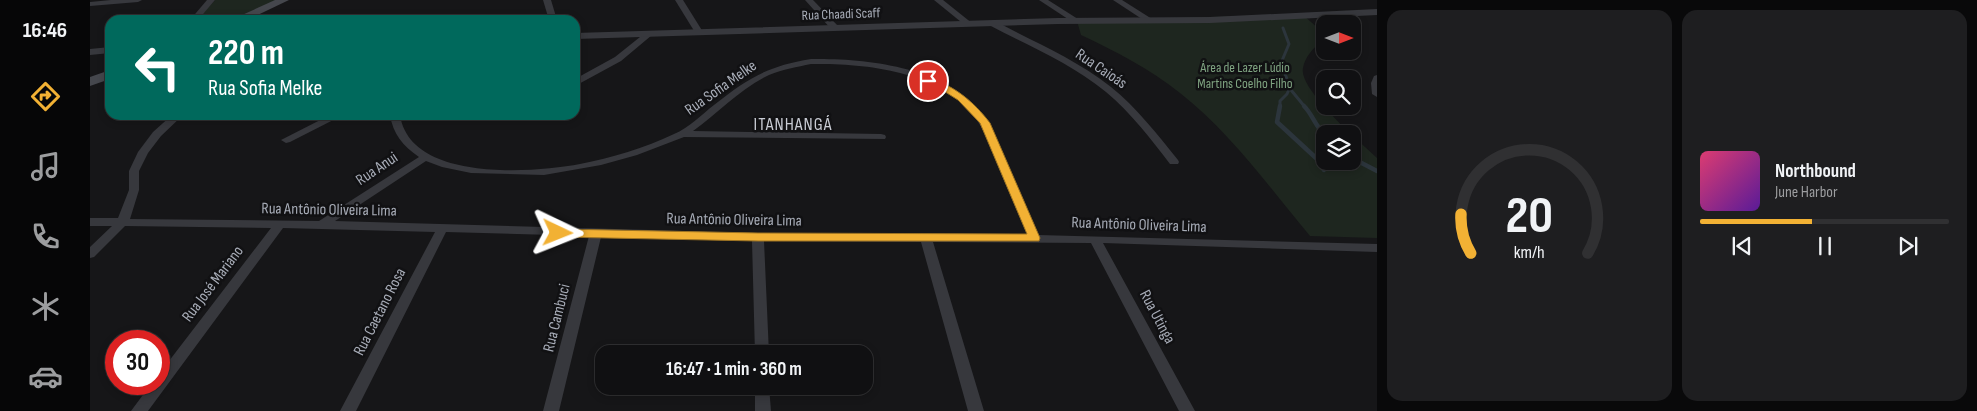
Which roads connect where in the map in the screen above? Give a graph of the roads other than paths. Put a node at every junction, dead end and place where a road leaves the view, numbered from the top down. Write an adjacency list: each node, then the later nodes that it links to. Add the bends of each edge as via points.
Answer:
1 (138, 0): 10 (street)
2 (211, 0): 12 (street)
3 (284, 0): 13 (main road)
4 (546, 0): 14 (street)
5 (679, 0): 20 (street)
6 (808, 0): 19 (street)
7 (938, 0): 18 (street)
8 (1043, 0): 16 (street)
9 (1117, 0): 15 (street)
10 (90, 4)
11 (1377, 12): 15 (street, Rua Chaadi Scaff, via 1210,20)
12 (198, 15)
13 (249, 15)
14 (550, 15)
15 (1148, 19): 16 (street, Rua Chaadi Scaff)
16 (1076, 21): 17 (street, Rua Chaadi Scaff)
17 (992, 23): 18 (street, Rua Chaadi Scaff); 37 (street, Rua Caioás, via 1097,81 1150,130)
18 (969, 24): 19 (street, Rua Chaadi Scaff)
19 (835, 28): 20 (street, Rua Chaadi Scaff)
20 (699, 32): 21 (street, Rua Chaadi Scaff)
21 (648, 35): 22 (street, Rua Chaadi Scaff); 27 (street, via 618,59)
22 (580, 36)
23 (105, 50): 24 (street)
24 (90, 52)
25 (105, 76): 28 (main road)
26 (1377, 78): 29 (street)
27 (580, 80)
28 (90, 82)
29 (1377, 94)
30 (172, 120): 39 (street, via 143,152 134,171 134,190)
31 (328, 120): 35 (street)
32 (395, 120): 36 (street, Rua Sofia Melke, via 404,141)
33 (683, 134): 34 (street); 36 (street, Rua Sofia Melke, via 627,156 566,171 485,172 448,166); 46 (street, Rua Sofia Melke, via 736,92 766,73 786,66 846,62 875,64 902,71 942,86 961,98 985,123)
34 (881, 137)
35 (286, 140)
36 (425, 156): 41 (street, Rua Anui)
37 (1174, 162)
38 (90, 222): 39 (street, Rua Antônio Oliveira Lima)
39 (123, 222): 40 (street, Rua Antônio Oliveira Lima); 49 (street)
40 (279, 226): 41 (street, Rua Antônio Oliveira Lima); 52 (street, Rua José Mariano)
41 (321, 226): 42 (street, Rua Antônio Oliveira Lima)
42 (442, 229): 43 (street, Rua Antônio Oliveira Lima); 53 (street, Rua Caetano Rosa)
43 (596, 234): 44 (street, Rua Antônio Oliveira Lima); 54 (street, Rua Cambuci)
44 (758, 237): 45 (street, Rua Antônio Oliveira Lima); 50 (street)
45 (926, 237): 46 (street, Rua Antônio Oliveira Lima); 56 (street)
46 (1034, 238): 47 (street, Rua Antônio Oliveira Lima)
47 (1095, 240): 48 (street, Rua Antônio Oliveira Lima); 57 (street, Rua Utinga)
48 (1377, 248)
49 (90, 254)
50 (762, 345)
51 (762, 395): 55 (street)
52 (139, 411)
53 (348, 411)
54 (551, 411)
55 (763, 411)
56 (976, 411)
57 (1187, 411)

